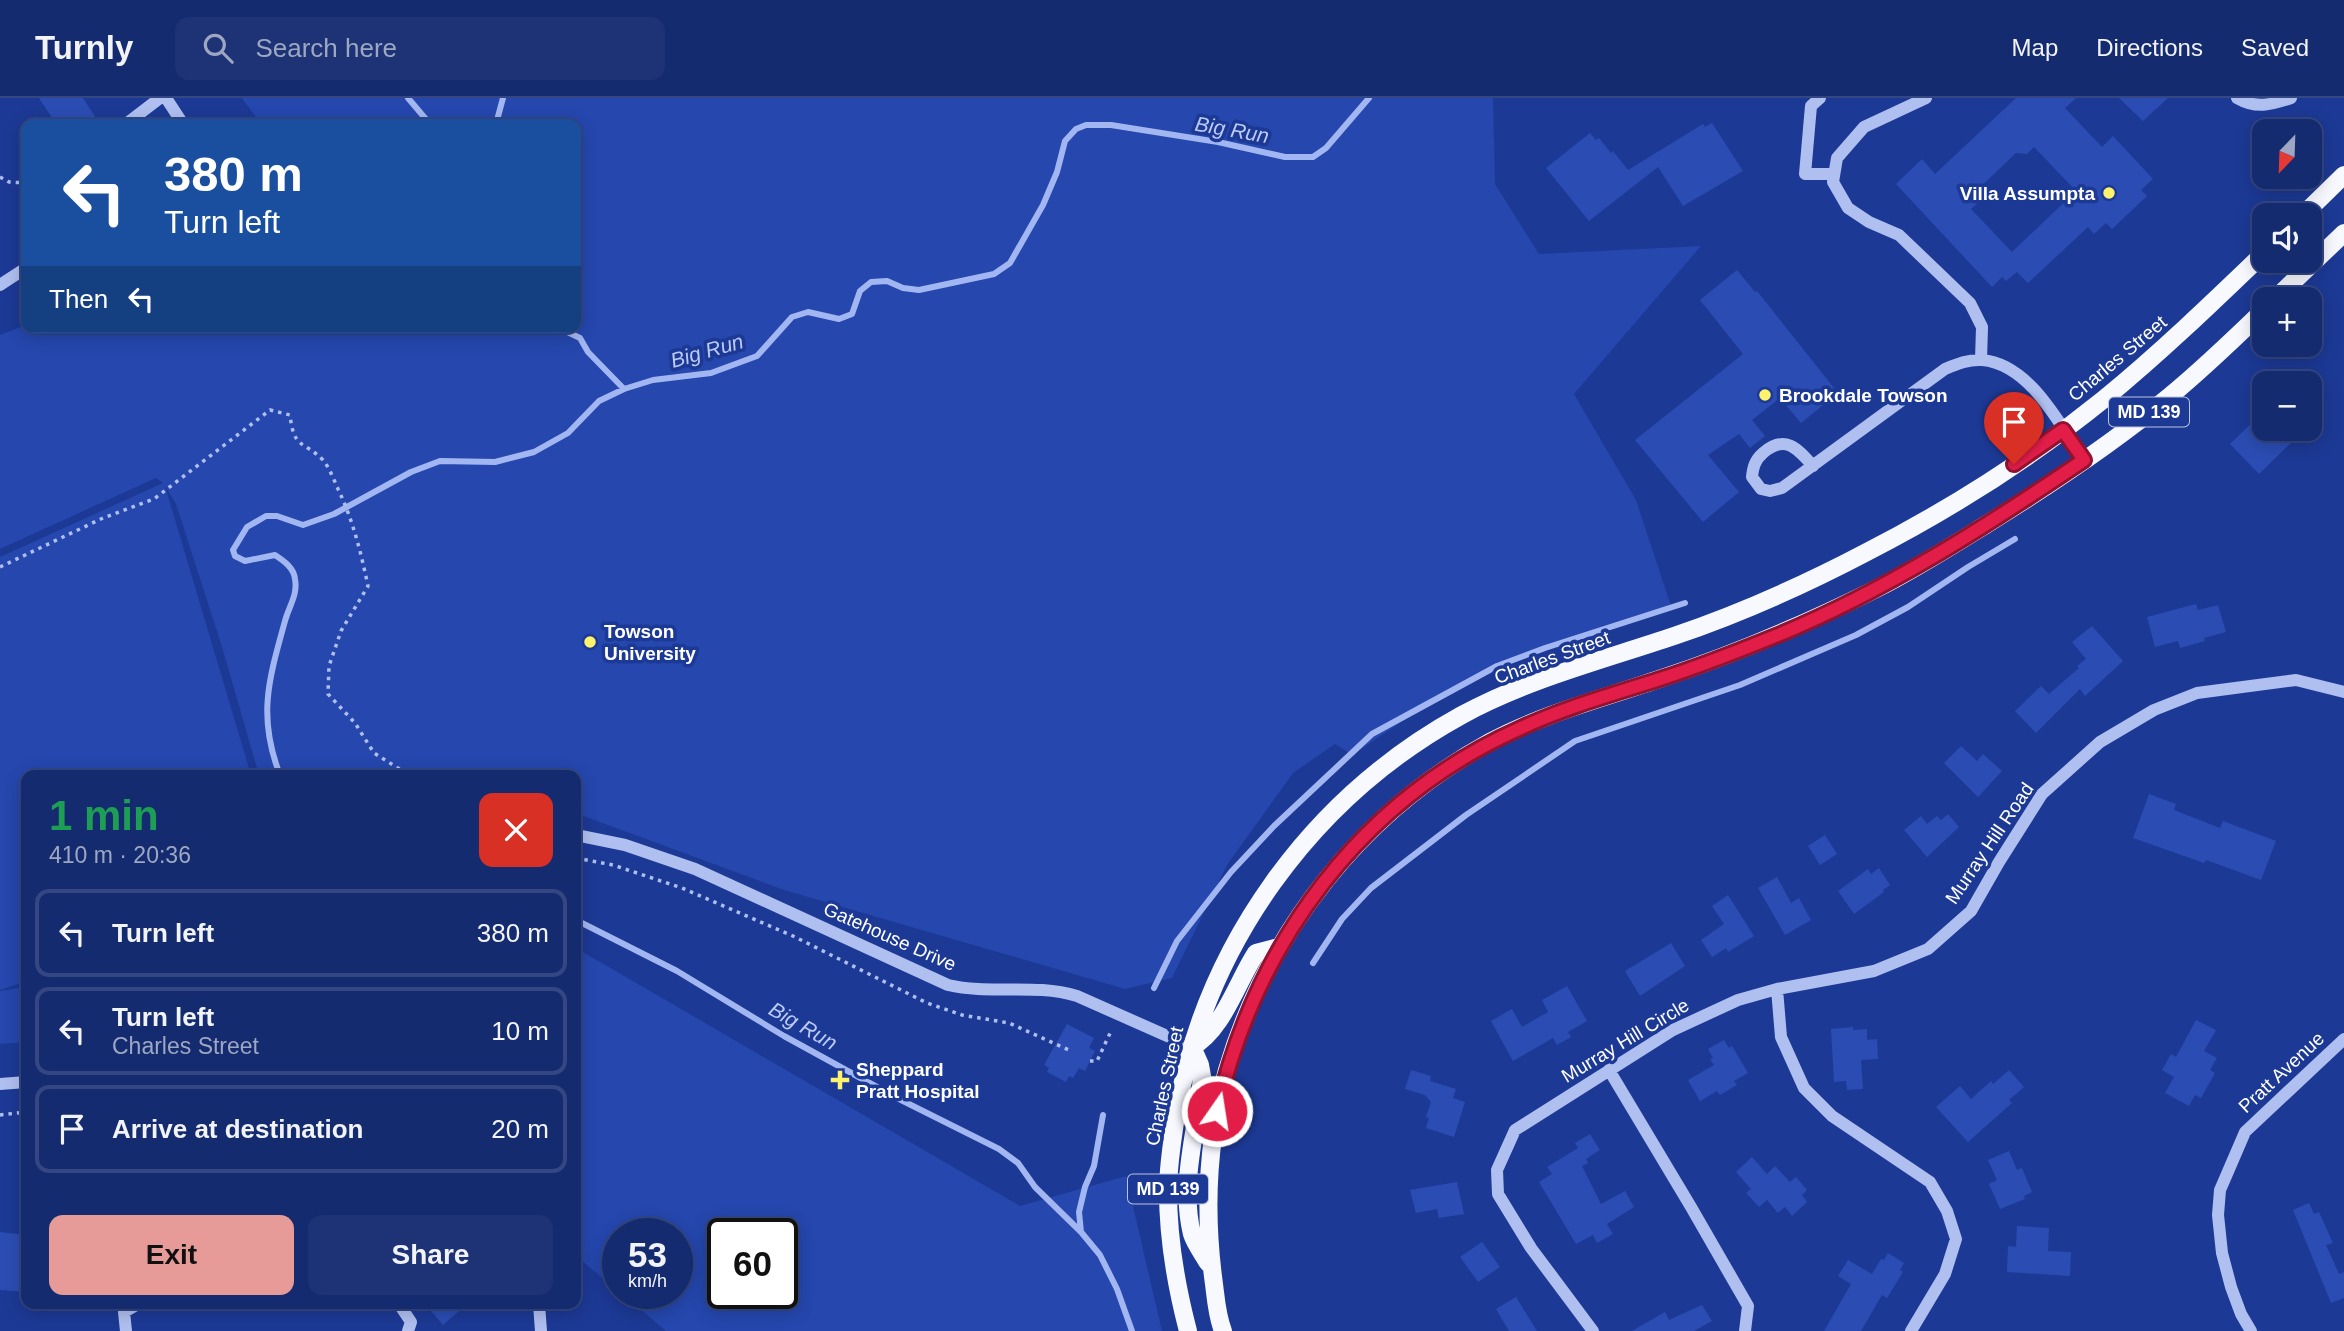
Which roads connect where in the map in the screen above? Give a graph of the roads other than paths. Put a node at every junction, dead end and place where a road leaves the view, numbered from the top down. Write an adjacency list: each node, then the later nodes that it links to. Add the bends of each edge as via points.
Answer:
1 (160, 98): 7 (street)
2 (166, 98): 8 (street)
3 (1820, 98): 9 (street, via 1811,106 1805,174)
4 (1926, 98): 9 (street, via 1864,127 1837,158)
5 (2237, 98): 6 (street, via 2260,106)
6 (2291, 98)
7 (133, 119)
8 (180, 119)
9 (1834, 174): 18 (street, via 1833,182 1848,208 1899,235 1970,303 1982,327)
10 (2344, 175): 11 (main road)
11 (2315, 203)
12 (2344, 233): 16 (main road)
13 (2252, 264): 19 (main road, Charles Street / MD 139, via 2138,371)
14 (21, 271): 15 (street)
15 (0, 285)
16 (2288, 287)
17 (2252, 322): 20 (main road, MD 139, via 2169,397)
18 (1981, 360): 19 (street, via 2012,370 2028,382); 21 (street, via 1945,369)
19 (2063, 430): 20 (street); 27 (main road, Charles Street / MD 139, via 1955,502 1824,574 1708,624 1500,697 1407,750 1334,810 1279,872 1227,957)
20 (2084, 460): 24 (main road, MD 139, via 1934,557 1831,611 1726,655 1551,715 1491,741 1403,801 1344,857)
21 (1813, 466): 21 (street, via 1770,491 1761,489 1752,477 1753,465 1773,444 1793,447)
22 (2344, 692): 25 (street, Murray Hill Road, via 2295,680 2197,693 2154,710 2100,742 2042,794 1971,911 1928,949 1874,971)
23 (581, 836): 27 (street, Gatehouse Drive, via 625,845 695,869 948,985 991,991 1060,991)
24 (1279, 947): 27 (main road, via 1256,953 1215,1028); 31 (main road, MD 139, via 1239,1033 1217,1111 1208,1181)
25 (1777, 989): 28 (street, Murray Hill Circle, via 1738,1000 1673,1030); 42 (street, via 1782,1037 1804,1088 1832,1116 1930,1182 1947,1211 1956,1239 1945,1273)
26 (2344, 1040): 43 (street, Pratt Avenue, via 2245,1132 2220,1190 2222,1253)
27 (1192, 1047): 31 (main road, via 1202,1076 1189,1163 1189,1210 1192,1237); 38 (main road, Charles Street / MD 139, via 1179,1099 1168,1186 1176,1284)
28 (1609, 1070): 40 (street, Murray Hill Circle, via 1515,1130 1497,1170 1498,1194); 41 (street, via 1748,1306)
29 (21, 1082): 30 (street)
30 (0, 1084)
31 (1212, 1269): 39 (main road, MD 139)
32 (129, 1309): 35 (street, via 124,1312)
33 (402, 1309): 36 (street, via 411,1322)
34 (539, 1309): 37 (street)
35 (126, 1331)
36 (408, 1331)
37 (541, 1331)
38 (1188, 1331)
39 (1223, 1331)
40 (1592, 1331)
41 (1745, 1331)
42 (1912, 1331)
43 (2251, 1331)

